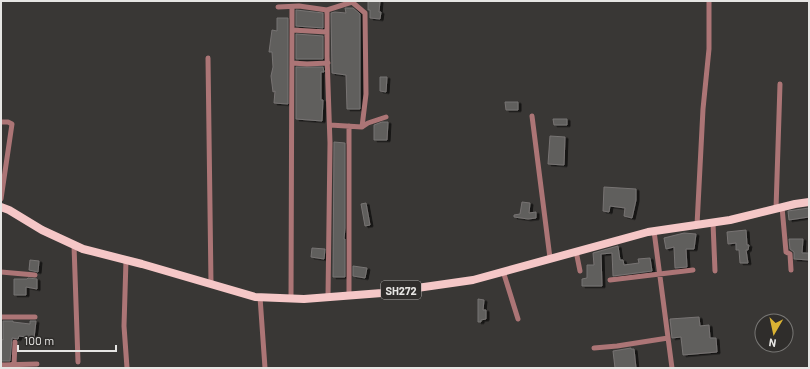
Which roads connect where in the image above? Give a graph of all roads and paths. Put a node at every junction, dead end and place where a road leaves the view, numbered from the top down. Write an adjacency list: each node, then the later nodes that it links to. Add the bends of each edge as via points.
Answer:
1 (709, 1): 22 (street, via 709,49)
2 (292, 7): 3 (street); 4 (street); 5 (street)
3 (278, 8)
4 (327, 10): 6 (street); 16 (street, via 352,2 366,13 366,94)
5 (292, 30): 6 (street); 8 (street)
6 (327, 32): 9 (street)
7 (208, 58): 37 (street)
8 (292, 63): 9 (street); 41 (street)
9 (328, 63): 14 (street)
10 (780, 84): 20 (street)
11 (532, 116): 26 (street)
12 (386, 117): 16 (street)
13 (1, 122): 17 (street, via 12,124)
14 (330, 125): 15 (street); 40 (street)
15 (349, 126): 16 (street); 38 (street)
16 (362, 127)
17 (1, 200)
18 (809, 202): 20 (main road, SH272)
19 (1, 207): 24 (main road, SH272)
20 (779, 208): 21 (main road, SH272); 29 (street, via 786,252 790,254)
21 (713, 223): 22 (main road, SH272); 32 (street)
22 (697, 225): 23 (main road, SH272)
23 (654, 231): 25 (main road, SH272); 34 (street)
24 (74, 245): 27 (main road, SH272); 48 (street)
25 (576, 251): 26 (main road, SH272); 31 (street)
26 (550, 258): 30 (main road, SH272)
27 (126, 260): 37 (main road, SH272); 52 (street)
28 (693, 270): 34 (street)
29 (791, 270)
30 (503, 271): 38 (main road, SH272, via 473,280); 44 (street)
31 (580, 271)
32 (715, 271)
33 (1, 272): 35 (street)
34 (660, 274): 36 (street); 45 (street)
35 (35, 275)
36 (610, 280)
37 (211, 284): 39 (main road, SH272)
38 (349, 295): 40 (main road, SH272)
39 (260, 297): 41 (main road, SH272); 53 (street)
40 (328, 297): 41 (main road, SH272)
41 (291, 299)
42 (1, 317): 43 (street)
43 (35, 317)
44 (518, 319)
45 (668, 338): 47 (street); 54 (street)
46 (15, 342): 51 (street)
47 (594, 348)
48 (78, 362)
49 (38, 364): 51 (street)
50 (1, 365): 51 (street)
51 (14, 365)
52 (126, 368)
53 (265, 368)
54 (672, 368)

